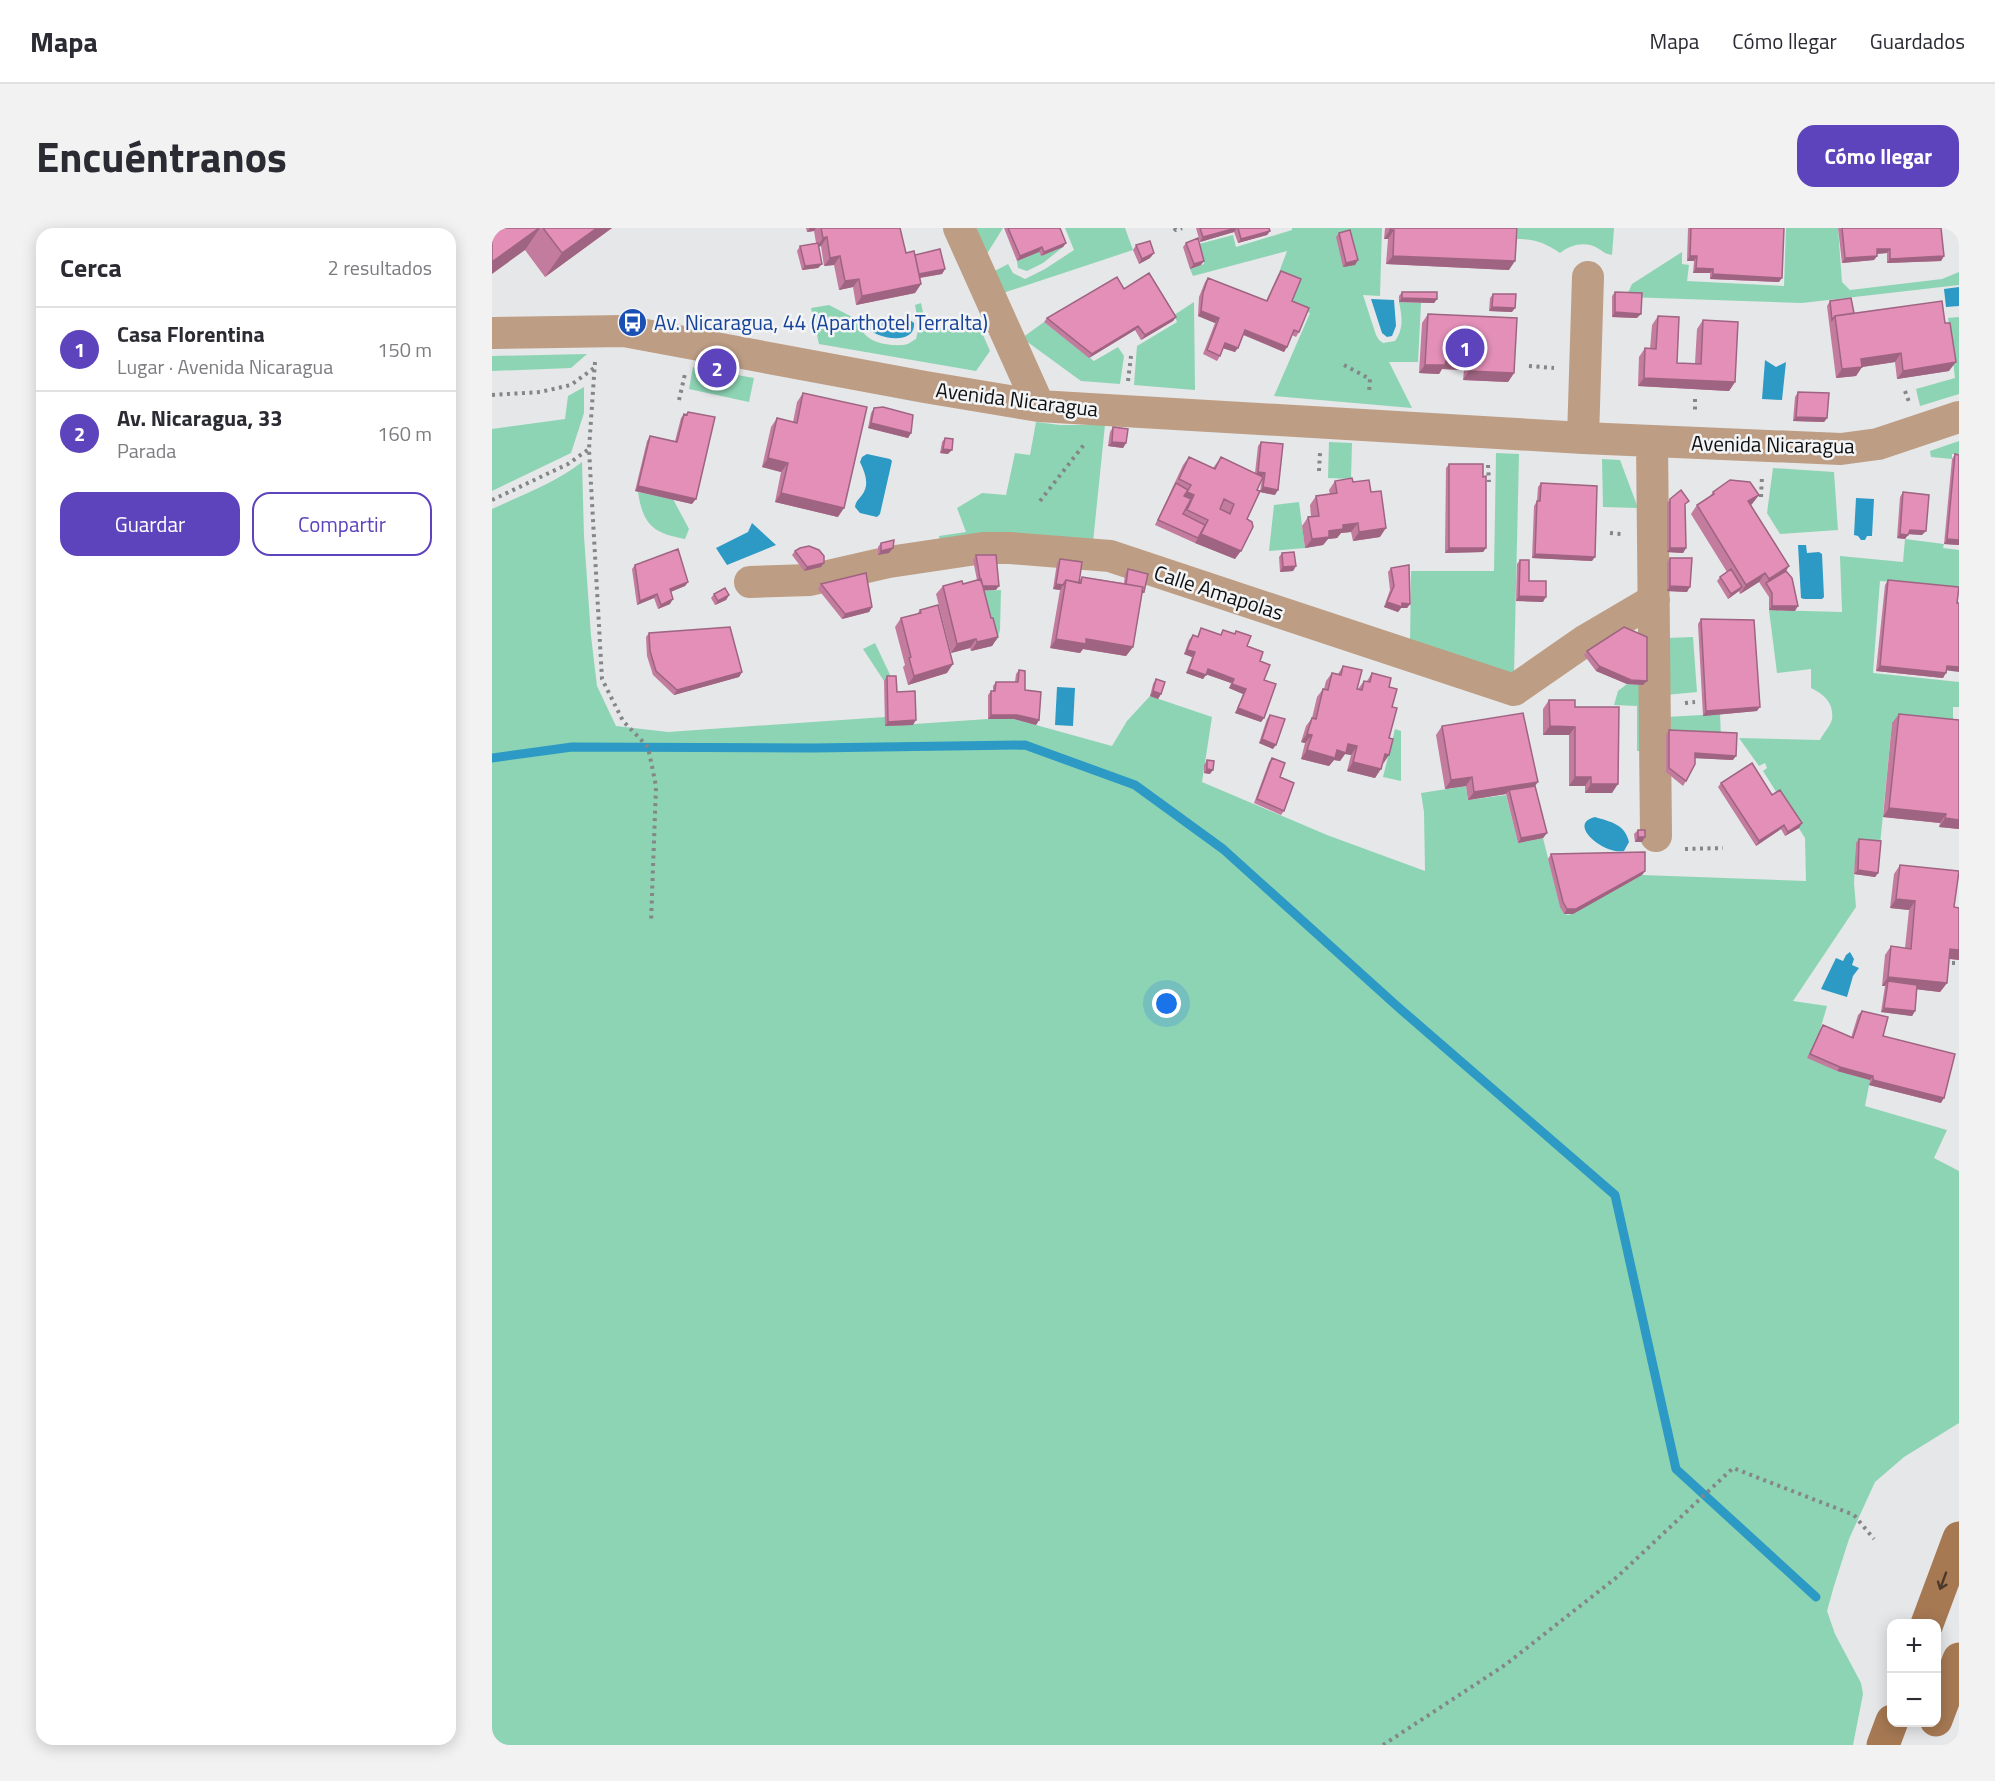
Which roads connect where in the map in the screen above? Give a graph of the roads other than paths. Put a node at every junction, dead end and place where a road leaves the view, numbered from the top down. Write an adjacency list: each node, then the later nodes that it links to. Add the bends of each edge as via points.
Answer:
1 (959, 228): 4 (street)
2 (1588, 277): 6 (street)
3 (492, 333): 4 (street, Avenida Nicaragua, via 624,331)
4 (1039, 406): 6 (street, Avenida Nicaragua)
5 (1959, 417): 7 (street, Avenida Nicaragua, via 1878,444 1841,449)
6 (1583, 438): 7 (street, Avenida Nicaragua)
7 (1652, 441): 9 (street)
8 (750, 582): 9 (street, Calle Amapolas, via 810,580 889,562 982,548 1110,556 1514,690 1586,640)
9 (1654, 600): 10 (street)
10 (1656, 836)
11 (1959, 1538): 12 (main road, one-way to 12)
12 (1929, 1619)
13 (1959, 1659): 14 (main road)
14 (1941, 1708)
15 (1890, 1727): 17 (main road)
16 (1934, 1727): 18 (main road)
17 (1883, 1745)
18 (1927, 1745)

